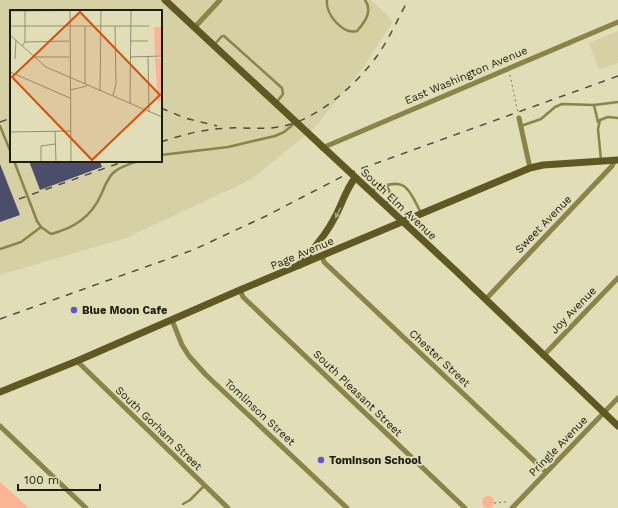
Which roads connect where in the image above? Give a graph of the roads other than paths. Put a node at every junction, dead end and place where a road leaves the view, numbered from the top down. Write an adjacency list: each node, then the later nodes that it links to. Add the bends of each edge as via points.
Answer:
1 (165, 0): 6 (street, South Elm Avenue)
2 (220, 0): 6 (street)
3 (327, 0): 4 (lane, via 326,6 334,18 352,32 357,31 367,16 368,4)
4 (365, 0)
5 (618, 22): 17 (street, East Washington Avenue)
6 (194, 28): 7 (street, South Elm Avenue)
7 (214, 46): 9 (street, South Elm Avenue); 9 (lane, via 224,36 282,88 283,94)
8 (618, 102): 10 (lane)
9 (275, 104): 13 (street, South Elm Avenue)
10 (594, 105): 14 (lane); 16 (lane, via 562,104 540,119)
11 (519, 118): 16 (street)
12 (618, 118): 14 (lane, via 602,118)
13 (295, 123): 17 (street, South Elm Avenue); 19 (lane, via 275,136 228,147)
14 (598, 123): 23 (lane)
15 (0, 126): 18 (lane)
16 (520, 126): 24 (street)
17 (322, 148): 25 (street, South Elm Avenue)
18 (10, 151)
19 (162, 155)
20 (616, 161): 23 (street, Page Avenue); 37 (street, Sweet Avenue)
21 (14, 162): 31 (lane)
22 (136, 162): 31 (lane, via 108,178 93,210 83,220 51,234)
23 (602, 162): 24 (street, Page Avenue)
24 (530, 168): 29 (street, Page Avenue)
25 (355, 178): 27 (street, South Elm Avenue); 34 (street, one-way to 34, via 350,183 328,231)
26 (386, 185): 27 (lane); 28 (lane, via 390,198); 29 (lane, via 400,184 408,188)
27 (370, 192): 28 (street, South Elm Avenue)
28 (385, 206): 30 (street, South Elm Avenue)
29 (421, 214): 30 (street, Page Avenue)
30 (403, 222): 33 (street, Page Avenue); 37 (street, South Elm Avenue)
31 (41, 227): 32 (lane, via 21,242)
32 (0, 249)
33 (322, 256): 34 (street, Page Avenue); 46 (street, Chester Street, via 324,262)
34 (298, 267): 36 (street, Page Avenue)
35 (618, 278): 39 (street, Joy Avenue)
36 (240, 290): 38 (street, Page Avenue); 52 (street, South Pleasant Street, via 243,297)
37 (485, 300): 39 (street, South Elm Avenue)
38 (172, 320): 40 (street, Page Avenue); 51 (street, Tomlinson Street, via 182,345 206,375)
39 (543, 356): 43 (street, South Elm Avenue)
40 (77, 361): 41 (street, Page Avenue); 47 (street, South Gorham Street)
41 (0, 392)
42 (618, 398): 43 (street, Pringle Avenue)
43 (604, 413): 45 (street, South Elm Avenue); 46 (street, Pringle Avenue)
44 (0, 426): 49 (street)
45 (618, 426)
46 (546, 472): 53 (street, Pringle Avenue)
47 (205, 485): 48 (lane); 50 (street, South Gorham Street)
48 (183, 504)
49 (86, 508)
50 (228, 508)
51 (347, 508)
52 (465, 508)
53 (512, 508)

